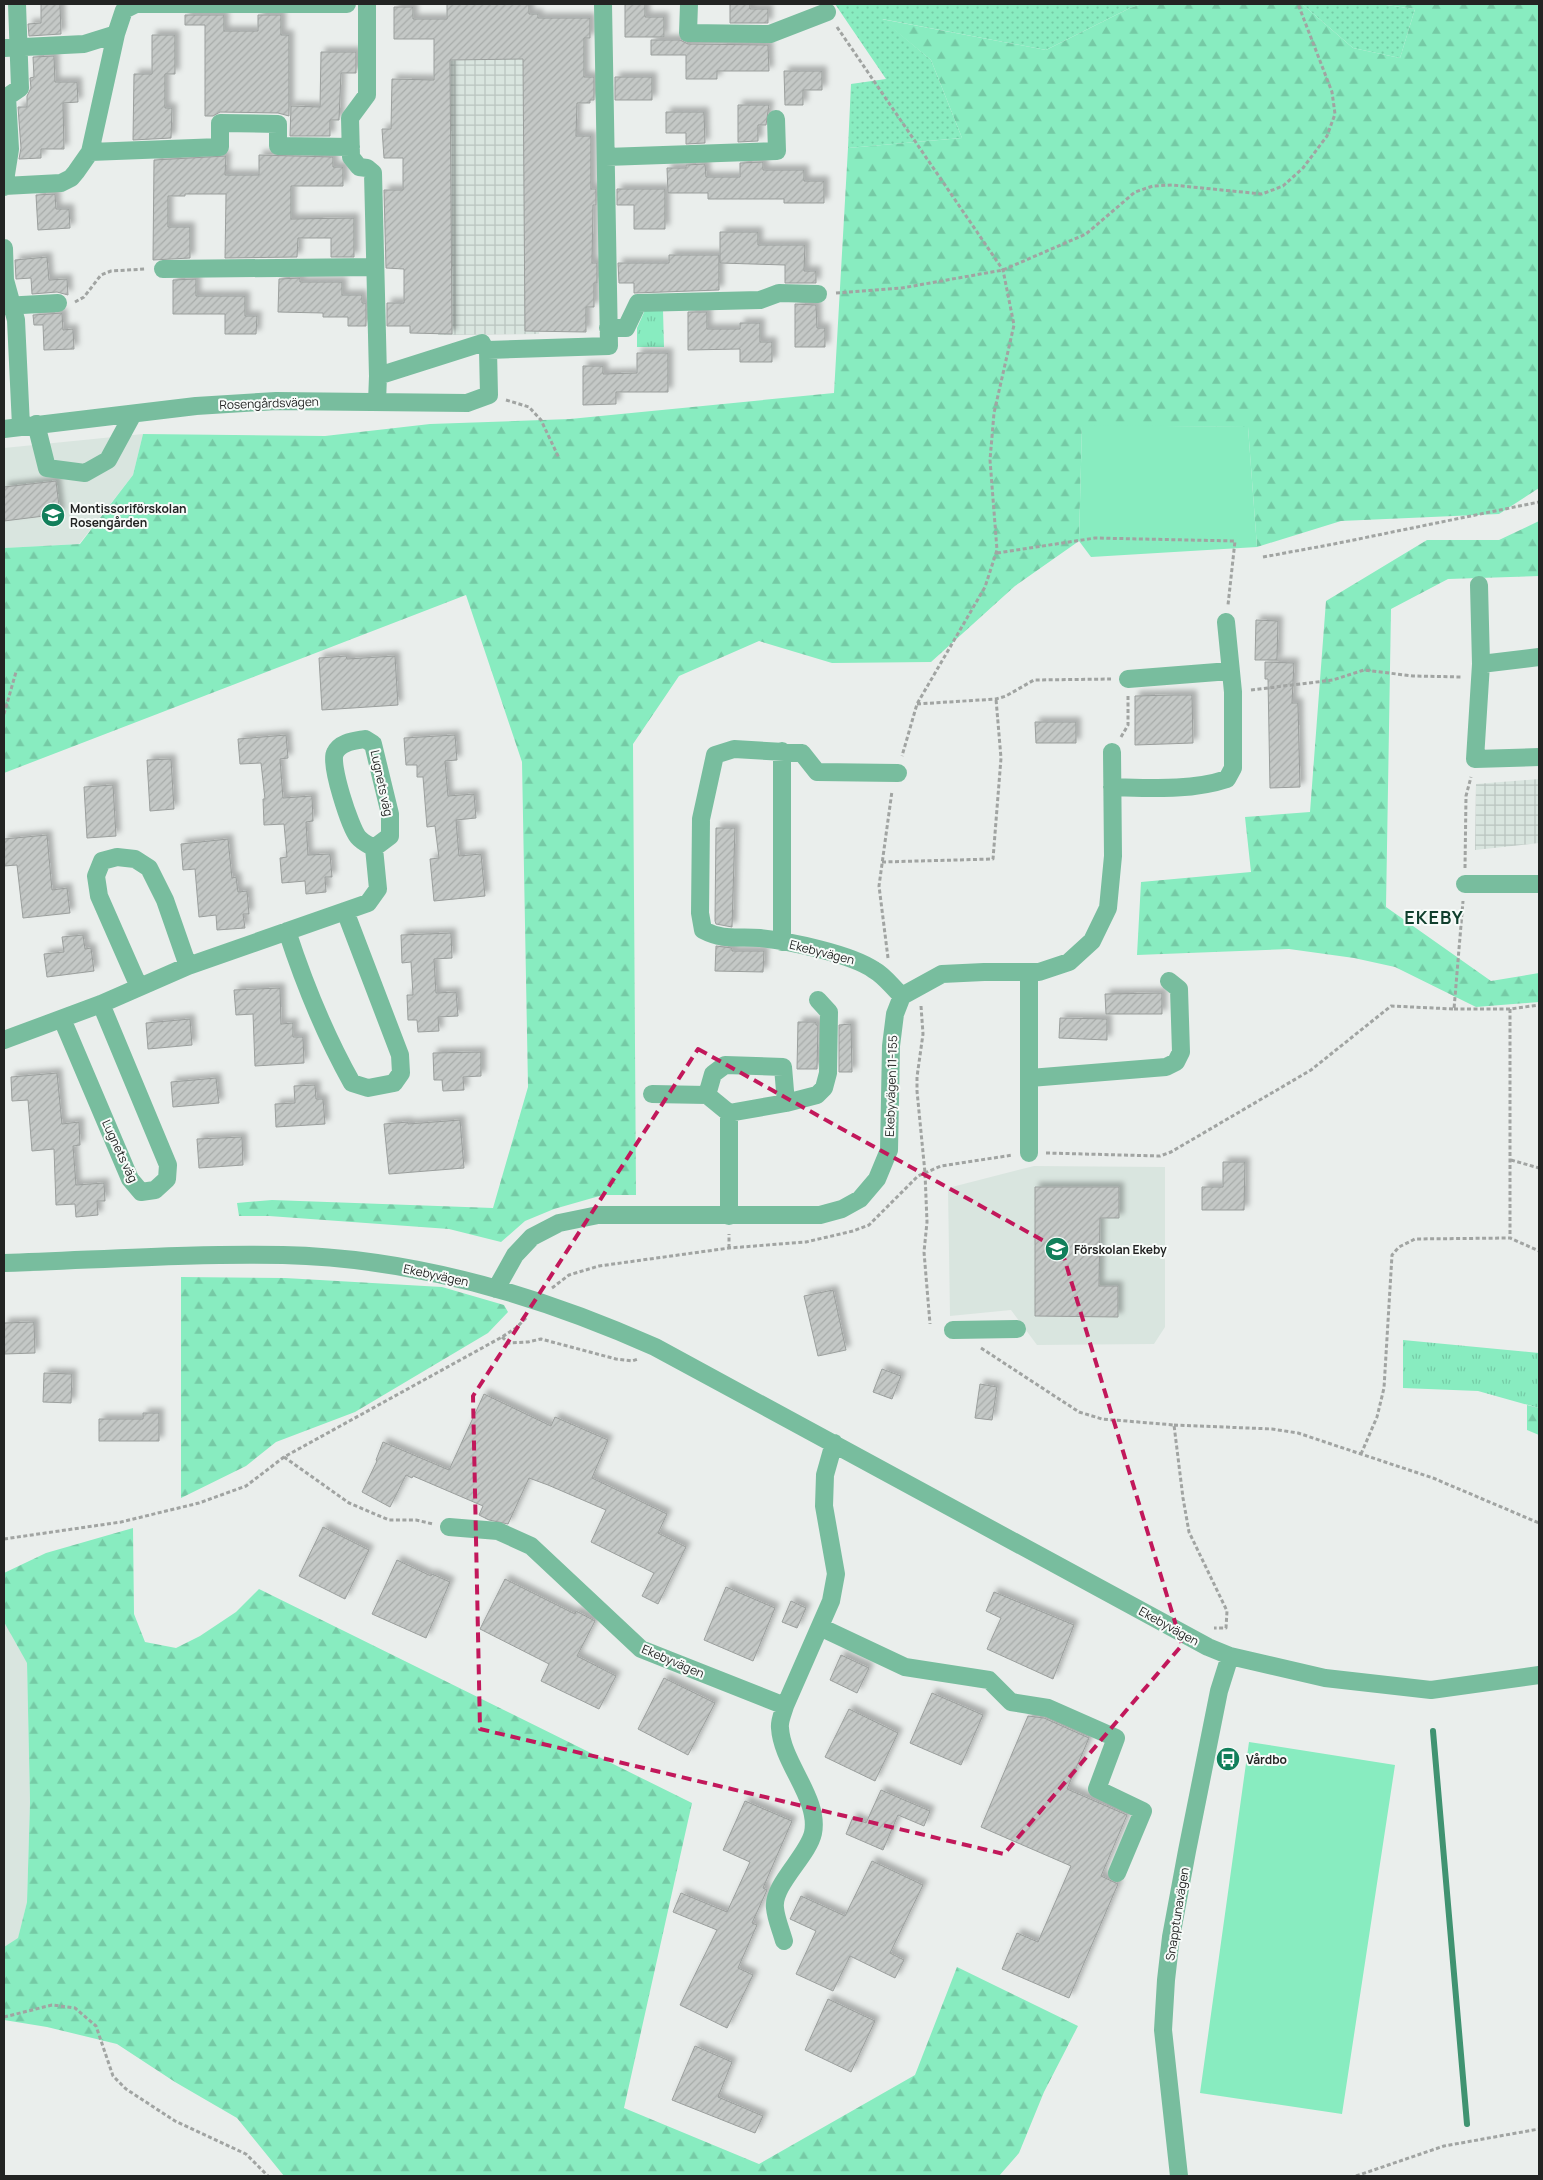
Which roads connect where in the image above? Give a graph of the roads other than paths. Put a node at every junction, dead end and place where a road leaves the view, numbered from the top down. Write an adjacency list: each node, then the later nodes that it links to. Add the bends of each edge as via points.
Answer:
1 (17, 4): 8 (street)
2 (348, 4): 7 (street, via 136,4 124,10)
3 (367, 4): 10 (street, via 368,95 350,118)
4 (603, 4): 12 (street)
5 (689, 4): 6 (street, via 688,33 770,34)
6 (827, 12)
7 (116, 34): 8 (street, via 84,44); 11 (street)
8 (11, 47): 13 (street, via 20,88 7,97 10,149)
9 (776, 119): 12 (street, via 777,151)
10 (351, 147): 11 (street, via 278,146 278,124 220,123 220,147); 15 (street, via 354,163 373,173)
11 (90, 152): 13 (street, via 71,178 62,182)
12 (606, 157): 20 (street)
13 (4, 186)
14 (4, 248): 19 (street)
15 (375, 267): 16 (street); 22 (street)
16 (163, 269)
17 (818, 294): 20 (street, via 779,294 760,300 638,303 626,328)
18 (58, 303): 19 (street)
19 (7, 305): 25 (street, via 16,320)
20 (608, 328): 21 (street, via 608,346)
21 (485, 346): 22 (street); 23 (street, Rosengårdsvägen, via 489,395 467,403)
22 (378, 376): 23 (street)
23 (377, 402): 24 (street, Rosengårdsvägen, via 276,401)
24 (133, 414): 25 (street, Rosengårdsvägen); 25 (street, via 108,460 86,474 47,468)
25 (20, 427)
26 (1478, 584): 30 (street)
27 (1226, 622): 29 (street)
28 (1539, 657): 30 (street)
29 (1230, 671): 31 (street); 36 (street, via 1234,768 1227,779 1214,784 1174,788)
30 (1480, 671): 34 (street, via 1475,759)
31 (1128, 679)
32 (782, 751): 35 (street, via 802,753 817,772); 42 (street); 42 (street, Ekebyvägen, via 734,749 715,755 701,819 700,912 703,930 716,937)
33 (1112, 752): 36 (street)
34 (1539, 757)
35 (898, 773)
36 (1112, 787): 44 (street, via 1113,856 1108,908 1092,941 1069,962)
37 (374, 848): 37 (street, Lugnets väg, via 359,838 346,814 334,762 335,751 341,746 365,739 374,744 390,814 390,836); 40 (street, via 378,889 368,903)
38 (1465, 884): 39 (street)
39 (1539, 884)
40 (346, 911): 41 (street); 41 (street, via 400,1055 401,1073 394,1084 368,1088 352,1083 338,1058)
41 (286, 931): 43 (street)
42 (782, 942): 47 (street, Ekebyvägen, via 857,959)
43 (188, 966): 46 (street); 46 (street, via 165,900 149,868 135,859 117,857 102,861 96,876 99,896)
44 (1029, 972): 47 (street, via 942,974); 52 (street)
45 (1169, 981): 52 (street, via 1179,989 1180,1052 1176,1062 1166,1066)
46 (139, 987): 49 (street)
47 (908, 993): 58 (street, Ekebyvägen 11-155, via 894,1014 890,1046 888,1150 876,1179 860,1199 842,1209 820,1215)
48 (818, 1000): 55 (street, via 829,1012 824,1088 817,1095)
49 (101, 1004): 50 (street); 50 (street, Lugnets väg, via 168,1165 167,1179 155,1190 141,1192 130,1179)
50 (62, 1018): 51 (street)
51 (4, 1040)
52 (1030, 1078): 57 (street)
53 (652, 1094): 54 (street)
54 (707, 1095): 55 (street, via 713,1074 725,1065 783,1067); 56 (street)
55 (786, 1103): 56 (street)
56 (729, 1113): 58 (street)
57 (1029, 1153)
58 (729, 1216): 60 (street, Ekebyvägen 11-155, via 598,1215 559,1223 532,1237 515,1255)
59 (4, 1262): 60 (street, Ekebyvägen, via 284,1255 417,1269)
60 (496, 1289): 63 (street, Ekebyvägen, via 599,1322 655,1347)
61 (954, 1330): 62 (street)
62 (1017, 1330)
63 (834, 1443): 65 (street, via 825,1475 824,1506 836,1574 831,1601); 66 (street, Ekebyvägen, via 1208,1648)
64 (449, 1527): 68 (street, Ekebyvägen, via 498,1531 531,1546 641,1649)
65 (820, 1627): 68 (street); 69 (street, via 905,1667 989,1680 1011,1702 1048,1708 1116,1738 1097,1789 1143,1811)
66 (1230, 1656): 67 (street, Ekebyvägen, via 1325,1678 1431,1690); 71 (street, Snapptunavägen, via 1219,1690 1171,1937 1166,1980 1163,2030)
67 (1539, 1675)
68 (785, 1706): 70 (street, via 779,1727 784,1751 806,1795 813,1834 781,1885 774,1906)
69 (1117, 1873)
70 (784, 1941)
71 (1179, 2176)

